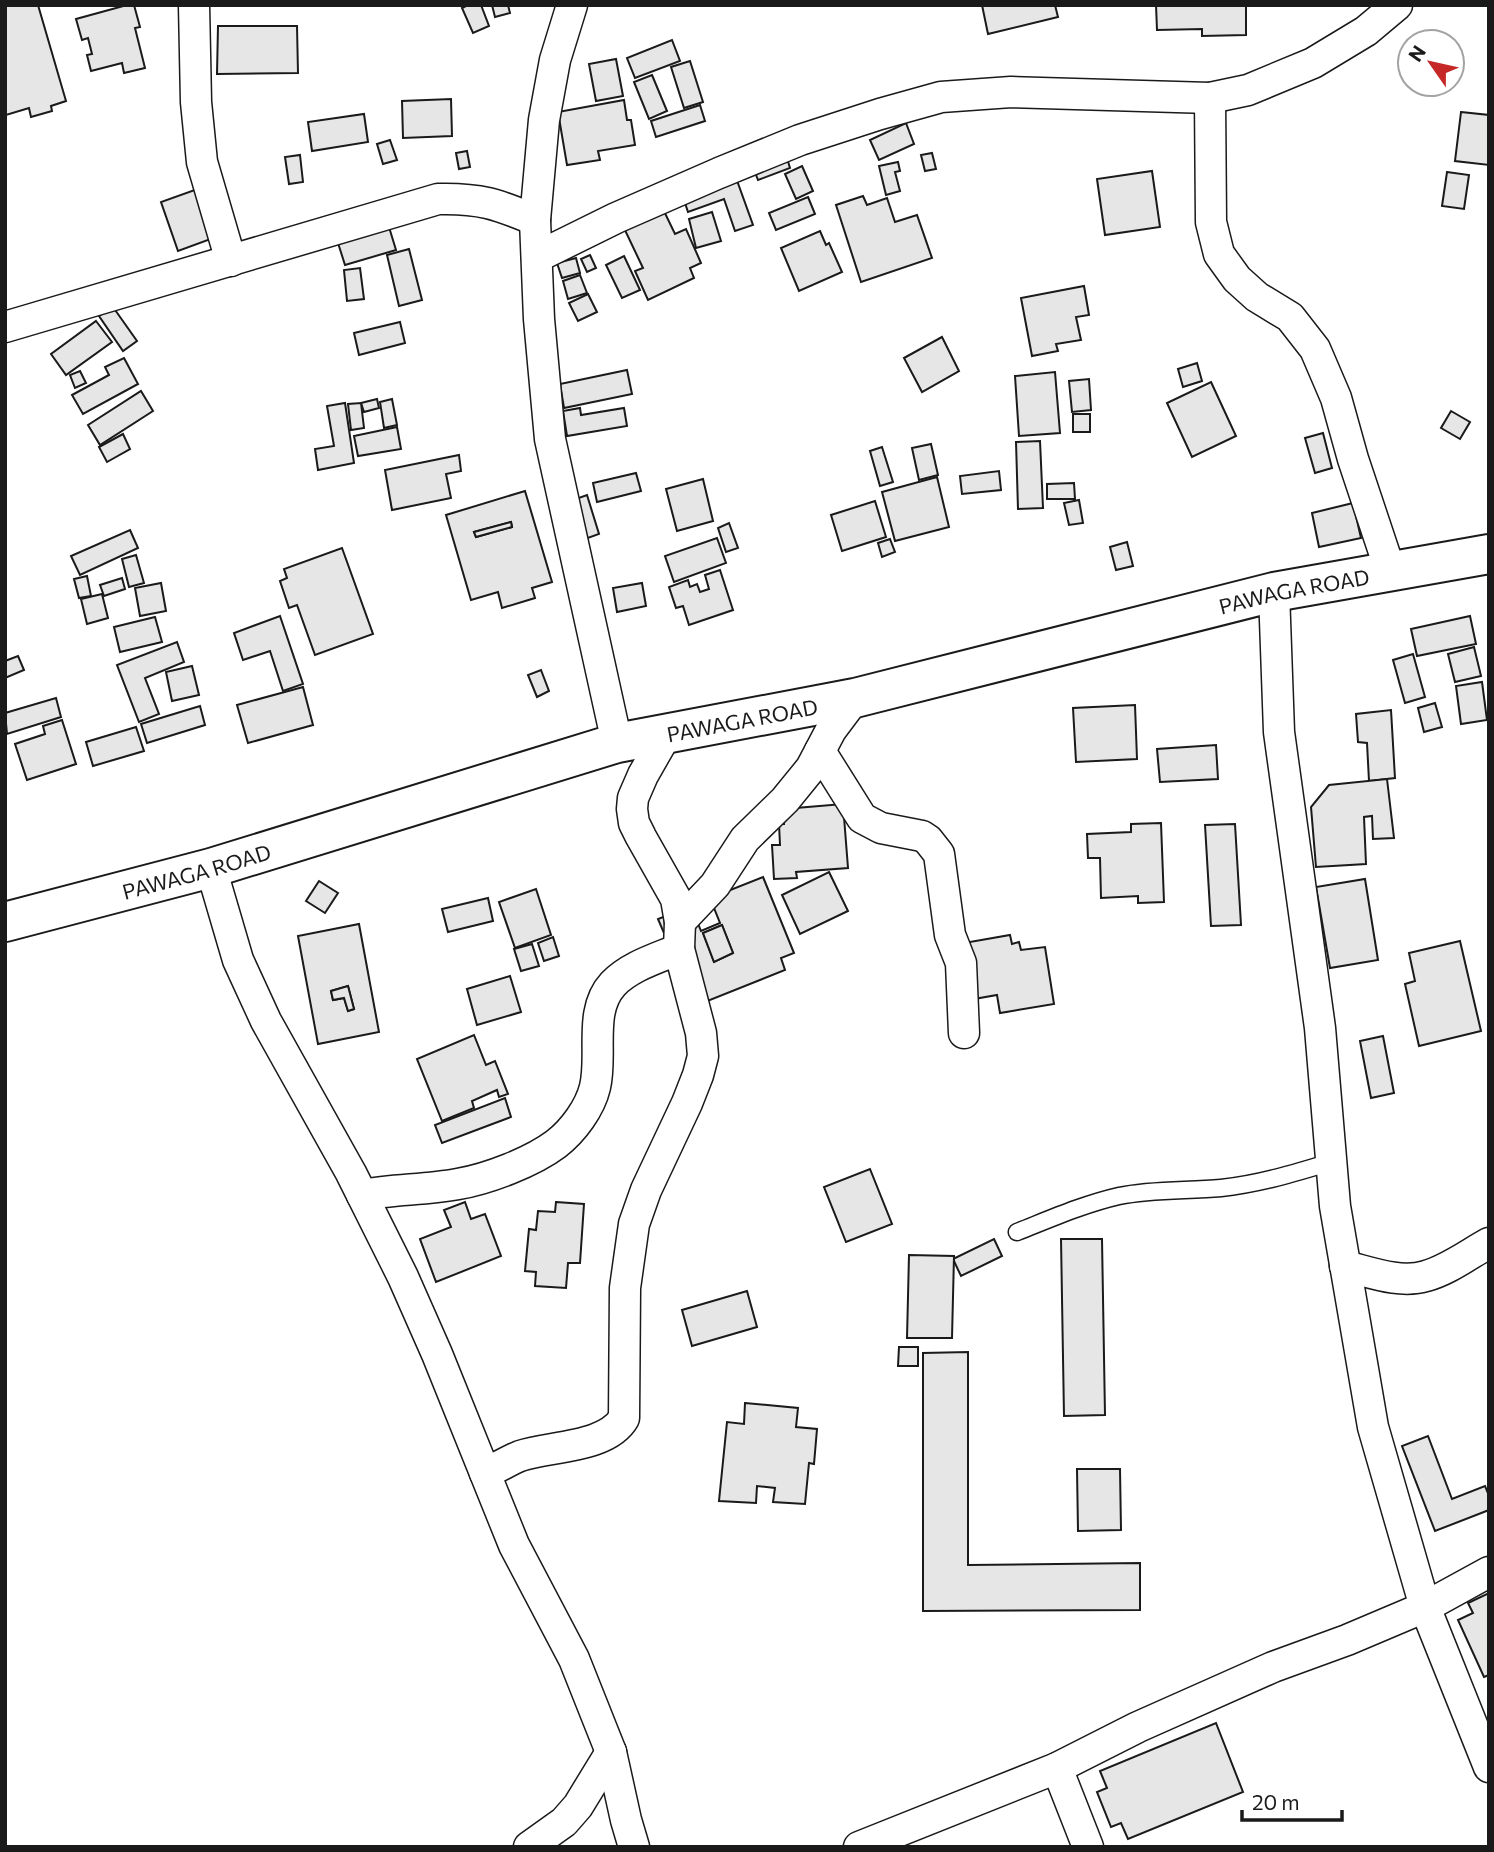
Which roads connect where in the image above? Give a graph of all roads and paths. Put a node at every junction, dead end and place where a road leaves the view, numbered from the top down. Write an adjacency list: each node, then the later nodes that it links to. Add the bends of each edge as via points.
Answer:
1 (194, 5): 7 (street, via 202,162)
2 (572, 5): 5 (street, via 555,60 544,120)
3 (1397, 5): 4 (street, via 1366,31 1313,63 1248,90)
4 (1210, 98): 6 (street, via 1011,92 942,97 800,140); 10 (street, via 1211,222 1219,254 1257,297 1290,317 1315,349 1336,398)
5 (535, 220): 6 (street); 7 (street, via 495,203 438,199)
6 (537, 257): 14 (street, via 550,439)
7 (231, 261): 8 (street)
8 (5, 327)
9 (1489, 554): 10 (main road, PAWAGA ROAD)
10 (1390, 570): 11 (main road, PAWAGA ROAD)
11 (1274, 592): 12 (main road, PAWAGA ROAD); 20 (street, via 1279,732 1321,1028)
12 (855, 698): 13 (main road, PAWAGA ROAD); 15 (street)
13 (667, 733): 14 (main road, PAWAGA ROAD); 18 (street, via 643,775 632,809 634,823 676,899)
14 (617, 743): 16 (main road, PAWAGA ROAD)
15 (820, 751): 18 (street, via 791,792 745,839); 19 (street, via 862,818 881,828 922,836 939,854 950,935 961,963)
16 (211, 868): 17 (main road, PAWAGA ROAD); 21 (street, via 249,984)
17 (5, 922)
18 (679, 936): 21 (street, via 613,984 603,999 595,1090 578,1121 555,1144 502,1171 461,1184); 25 (street, via 703,1056 688,1102 634,1224 624,1301 624,1418 605,1435 521,1456)
19 (964, 1033)
20 (1331, 1162): 22 (lane, via 1224,1188 1120,1196); 24 (street)
21 (362, 1195): 25 (street, via 437,1354)
22 (1017, 1233)
23 (1489, 1243): 24 (street, via 1426,1276 1410,1279)
24 (1345, 1266): 27 (street, via 1373,1427)
25 (485, 1473): 28 (street, via 514,1545 574,1659)
26 (1489, 1572): 27 (street)
27 (1425, 1607): 29 (street, via 1273,1667); 30 (street)
28 (611, 1752): 31 (street, via 578,1806); 32 (street)
29 (1057, 1768): 33 (street); 34 (street)
30 (1489, 1768)
31 (529, 1847)
32 (634, 1847)
33 (859, 1847)
34 (1088, 1847)

